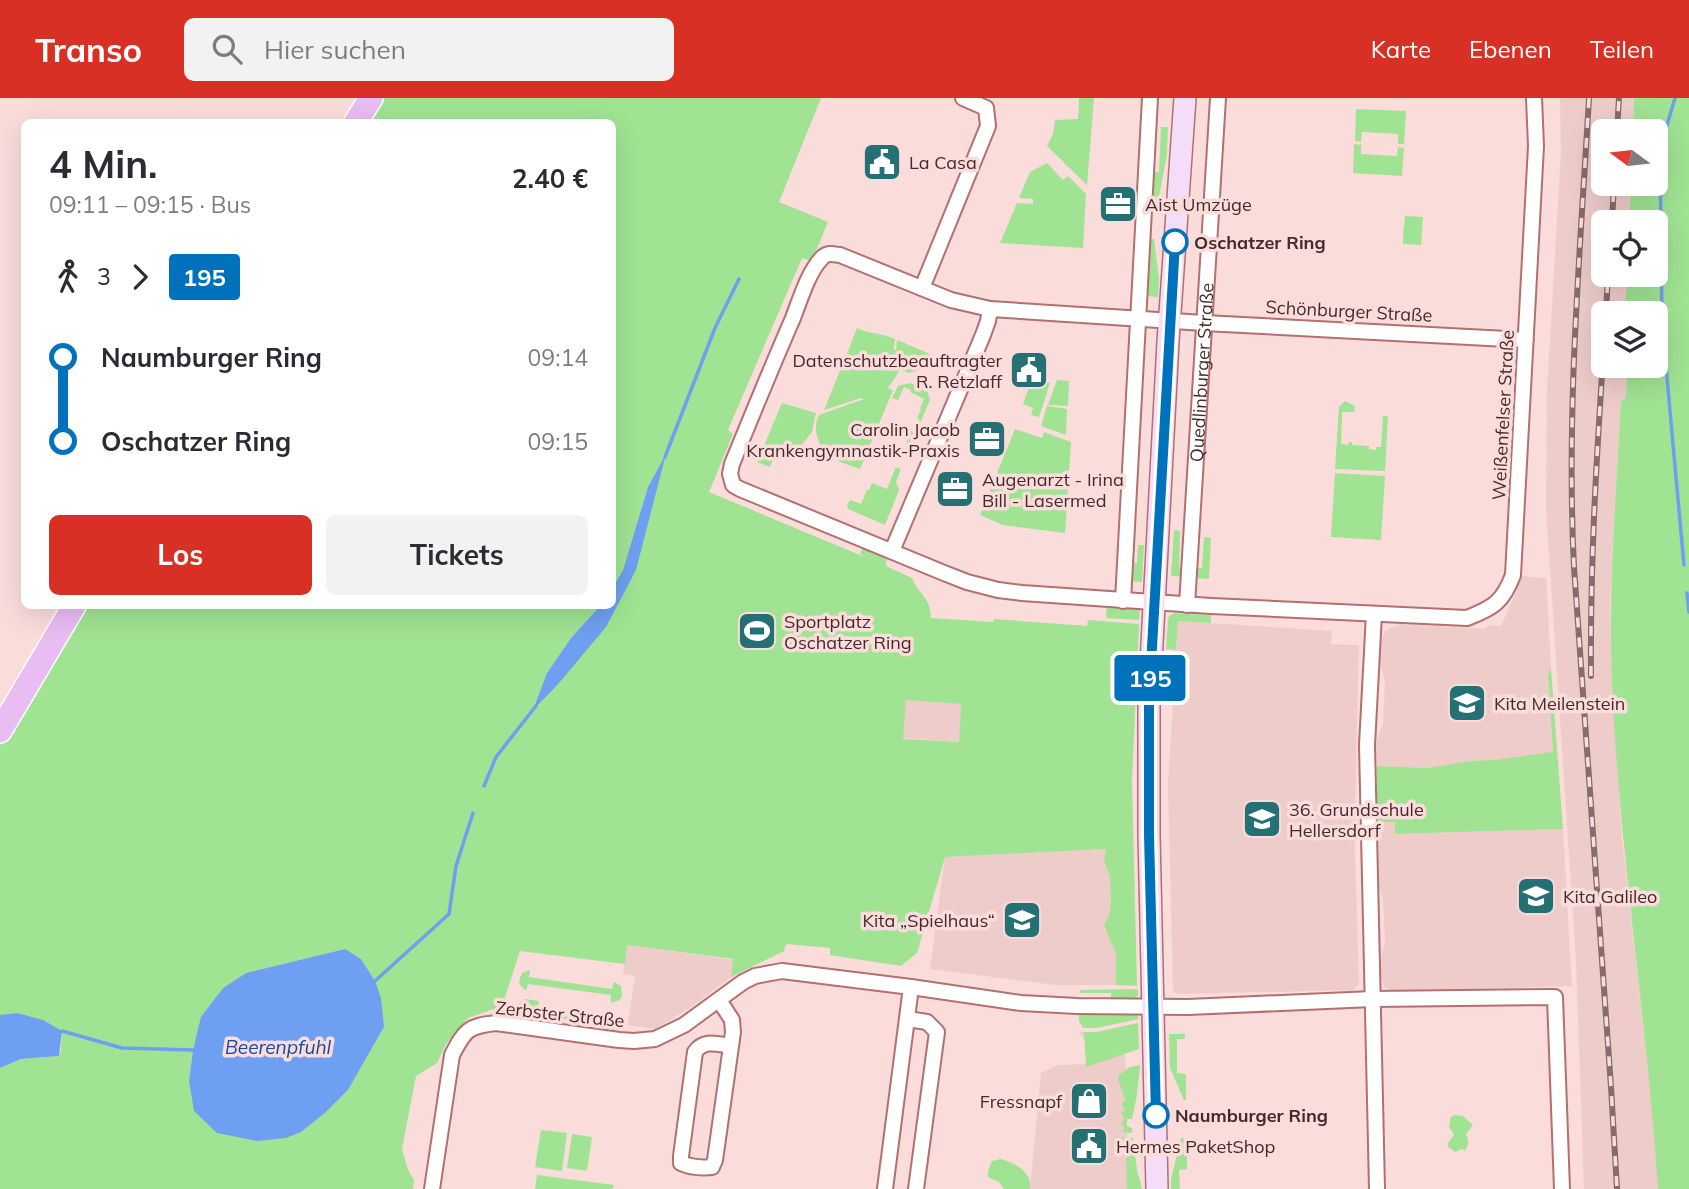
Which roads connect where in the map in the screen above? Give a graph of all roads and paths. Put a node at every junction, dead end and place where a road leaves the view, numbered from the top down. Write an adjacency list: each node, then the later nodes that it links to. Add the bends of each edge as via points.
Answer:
1 (371, 98): 7 (main road)
2 (963, 98): 8 (street, via 986,108 988,126)
3 (1150, 98): 10 (street)
4 (1185, 98): 11 (street, Quedlinburger Straße)
5 (1218, 98): 12 (street, Quedlinburger Straße)
6 (1534, 98): 13 (street, Weißenfelser Straße, via 1536,146)
7 (358, 119)
8 (922, 288): 9 (street); 14 (street, via 840,255 826,254 808,282 730,474 733,485 740,489)
9 (990, 309): 10 (street); 14 (street)
10 (1138, 318): 11 (street); 15 (street)
11 (1170, 321): 12 (street, Schönburger Straße); 16 (street, Quedlinburger Straße)
12 (1204, 323): 13 (street, Schönburger Straße); 17 (street, Quedlinburger Straße)
13 (1526, 340): 19 (street, Weißenfelser Straße, via 1513,575 1507,591 1497,604 1467,618)
14 (892, 551): 15 (street, via 998,590)
15 (1123, 601): 16 (street)
16 (1154, 603): 17 (street, Weißenfelser Straße); 24 (street, Quedlinburger Straße, via 1149,700)
17 (1187, 605): 19 (street, Weißenfelser Straße)
18 (72, 609): 20 (main road)
19 (1374, 614): 22 (street, via 1367,745)
20 (0, 731)
21 (911, 987): 23 (street, Zerbster Straße, via 782,971 755,976); 24 (street, Zerbster Straße, via 1021,1003); 25 (street)
22 (1373, 999): 24 (street); 31 (street); 32 (street, via 1555,998)
23 (719, 1000): 26 (street, via 732,1020); 27 (street, Zerbster Straße, via 684,1025 644,1041 496,1023 468,1031 452,1055)
24 (1153, 1006): 30 (street, Quedlinburger Straße)
25 (907, 1019): 28 (street); 29 (street, via 927,1022 937,1032)
26 (731, 1046): 26 (street, via 715,1160 712,1167 681,1163 695,1052 705,1043)
27 (432, 1189)
28 (885, 1189)
29 (916, 1189)
30 (1157, 1189)
31 (1377, 1189)
32 (1562, 1189)

